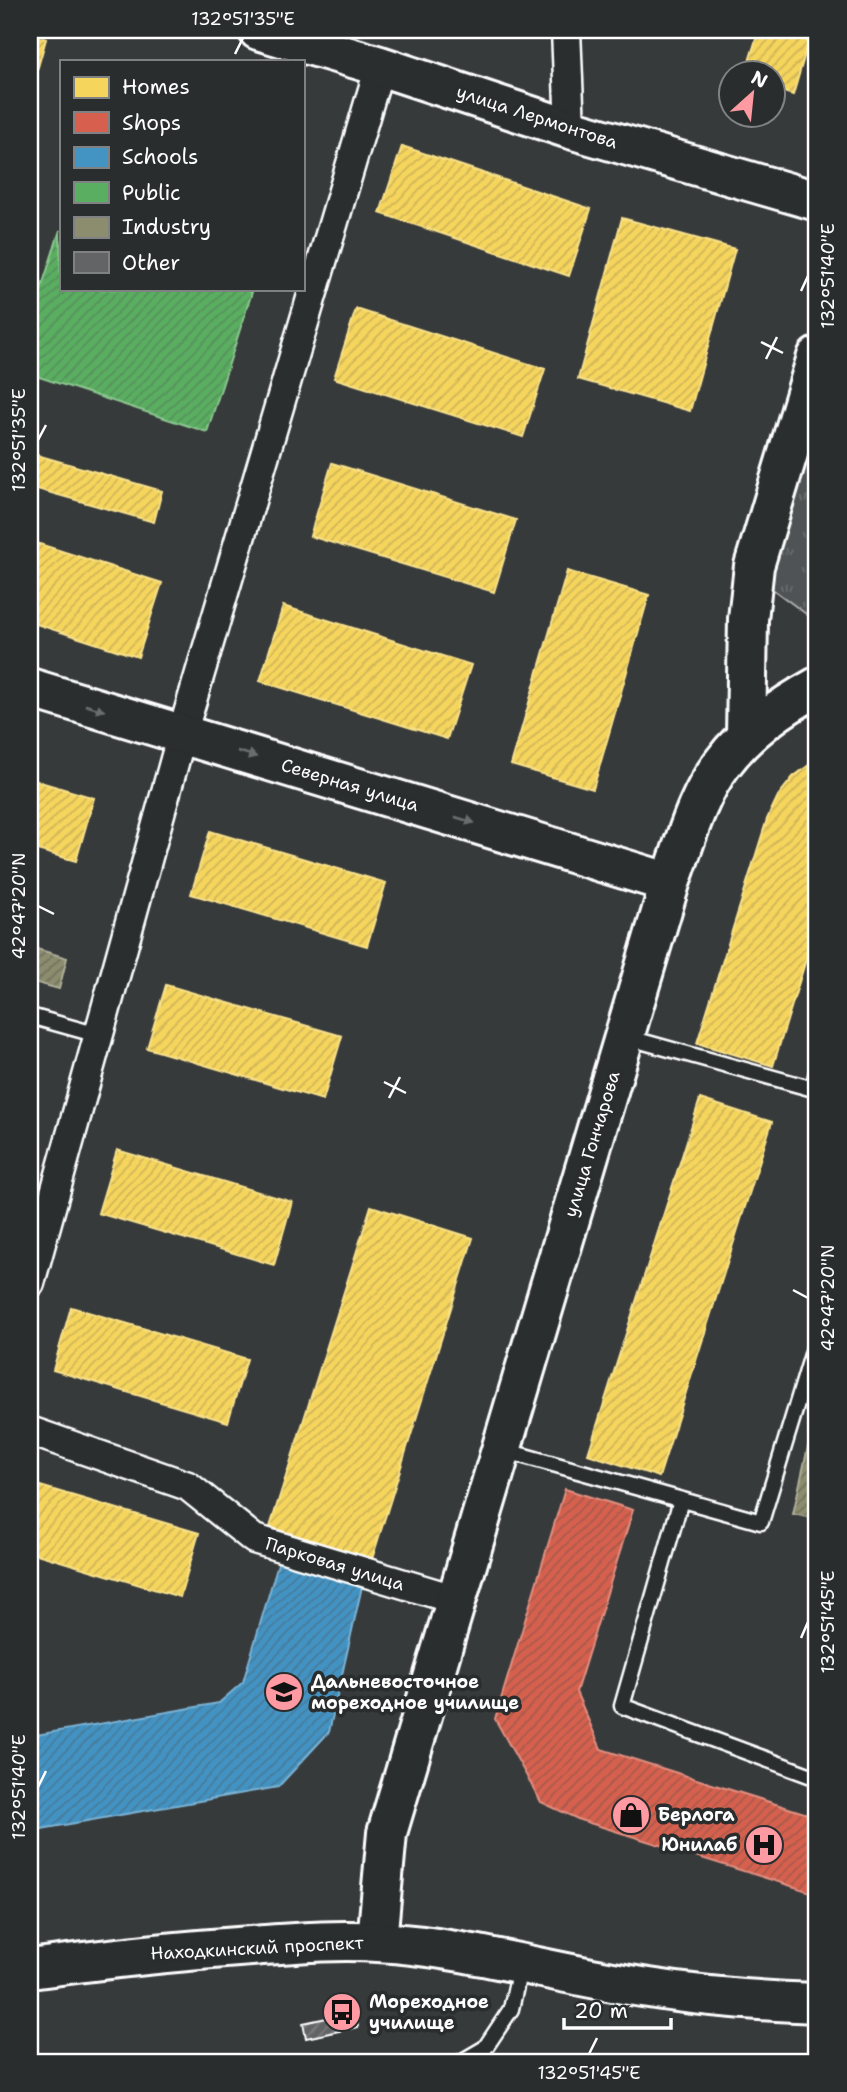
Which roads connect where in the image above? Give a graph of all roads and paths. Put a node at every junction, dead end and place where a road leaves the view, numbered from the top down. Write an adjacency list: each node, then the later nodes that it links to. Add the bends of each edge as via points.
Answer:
1 (258, 30): 3 (main road, улица Лермонтова)
2 (566, 30): 4 (street)
3 (380, 66): 4 (main road, улица Лермонтова); 9 (street)
4 (570, 129): 5 (main road, улица Лермонтова)
5 (817, 201)
6 (817, 358): 10 (main road, via 754,566 748,619)
7 (817, 687): 10 (main road, улица Гончарова)
8 (30, 688): 9 (main road, Северная улица, one-way to 9)
9 (182, 734): 11 (main road, Северная улица, one-way to 11); 13 (street)
10 (746, 736): 11 (main road, улица Гончарова, via 720,765 696,811)
11 (670, 883): 14 (main road, улица Гончарова)
12 (30, 1016): 13 (lane)
13 (98, 1035): 17 (street)
14 (624, 1037): 16 (lane); 20 (main road, улица Гончарова)
15 (817, 1072): 16 (lane)
16 (815, 1089)
17 (30, 1283)
18 (817, 1338): 21 (lane, via 761,1522)
19 (30, 1431): 22 (street, Парковая улица, via 188,1486 254,1539)
20 (502, 1450): 21 (lane); 22 (main road, улица Гончарова)
21 (681, 1500): 23 (lane, via 622,1706)
22 (457, 1600): 24 (main road, улица Гончарова, via 387,1833)
23 (817, 1778)
24 (377, 1941): 25 (main road, Находкинский проспект); 26 (main road, Находкинский проспект, via 187,1950)
25 (522, 1963): 27 (main road, Находкинский проспект, via 647,1988); 28 (lane, via 511,2009 485,2048)
26 (30, 1969)
27 (817, 2003)
28 (461, 2062)

